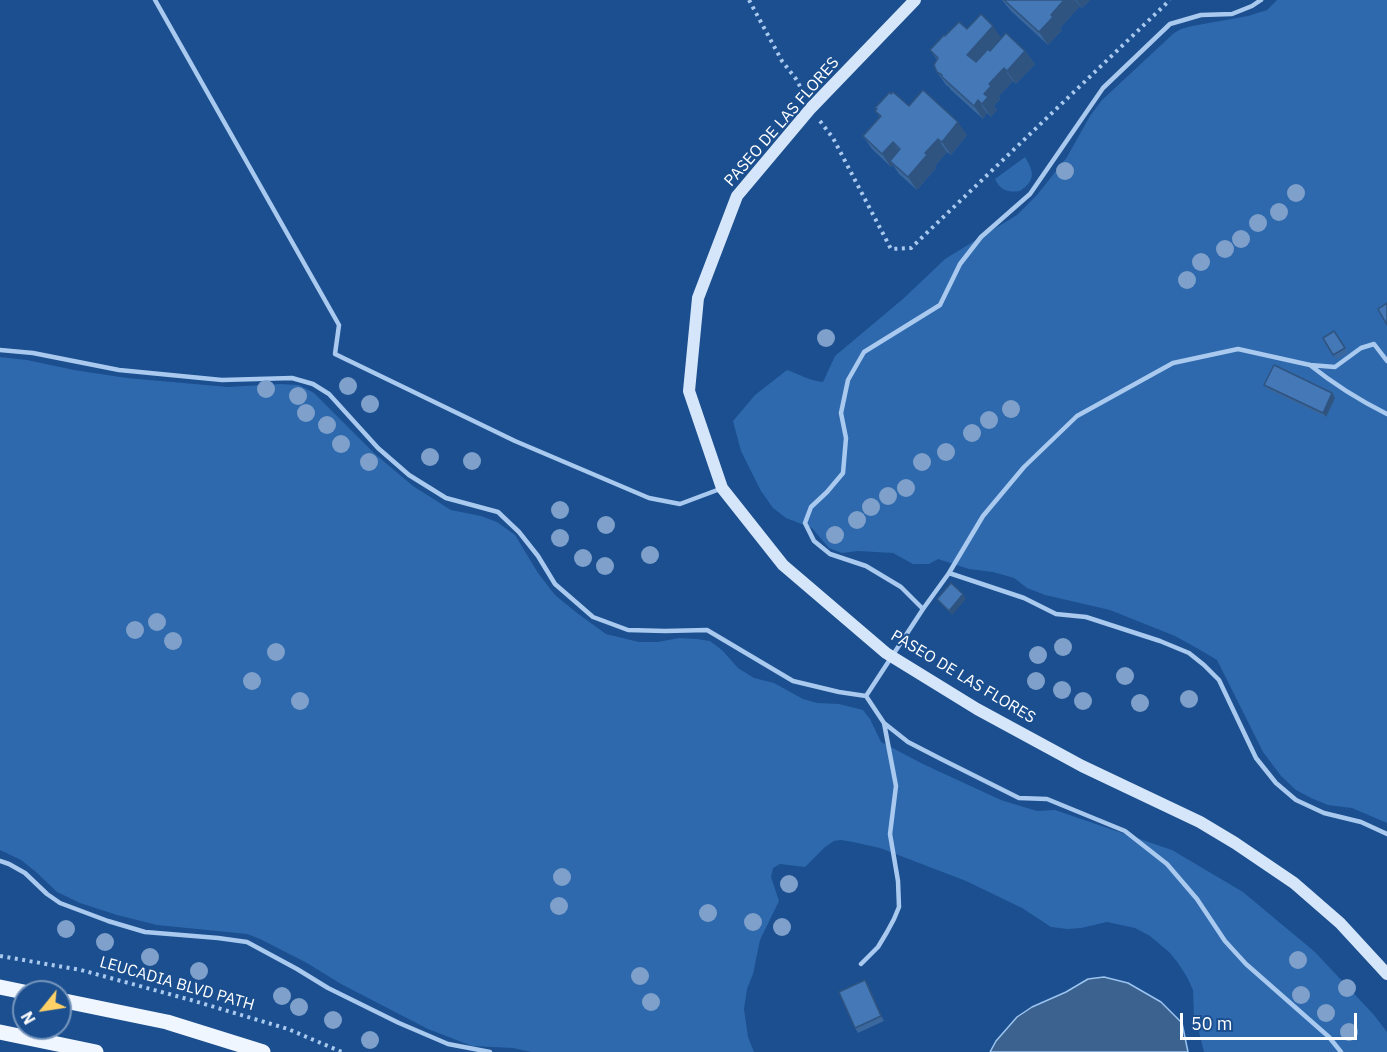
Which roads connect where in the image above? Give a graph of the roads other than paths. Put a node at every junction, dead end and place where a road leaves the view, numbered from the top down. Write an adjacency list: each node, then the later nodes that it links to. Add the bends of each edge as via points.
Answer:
1 (155, 0): 8 (lane, via 339,326 334,354 515,441 649,498 681,504)
2 (915, 0): 8 (street, PASEO DE LAS FLORES, via 811,108 737,196 698,298 689,392)
3 (1261, 0): 10 (lane, via 1232,14 1201,15 1170,24 1103,88 1030,194 981,237 960,264 940,305 864,352 848,380 841,413 846,438 843,473 811,507 805,523 814,541 830,554 866,566 901,587)
4 (0, 350): 12 (lane, via 118,370 222,380 292,378 313,384 329,394 378,448 410,475 446,498 498,512 519,532 555,584 592,617 628,630 707,630 793,681)
5 (1387, 361): 6 (lane, via 1374,344 1360,348 1335,367)
6 (1310, 365): 7 (lane, via 1358,400); 9 (lane, via 1238,349 1173,363 1077,416 1024,467 983,516)
7 (1387, 414)
8 (722, 488): 11 (street, PASEO DE LAS FLORES, via 783,565)
9 (949, 573): 10 (lane); 14 (lane, via 1024,598 1056,614 1086,617 1189,653 1219,680 1256,758 1276,783 1296,800 1324,813 1361,822)
10 (923, 609): 11 (lane)
11 (892, 657): 12 (lane); 17 (street, PASEO DE LAS FLORES, via 1082,766 1200,822 1235,843 1294,883 1340,923)
12 (866, 696): 13 (lane)
13 (884, 723): 16 (lane, via 896,786 890,834 898,907 878,947); 23 (lane, via 909,742 1019,798 1047,799 1125,831 1167,864 1246,964)
14 (1387, 834)
15 (0, 861): 22 (lane, via 25,873 60,903 145,932 247,942 399,1023 448,1044)
16 (861, 964)
17 (1387, 974)
18 (72, 1002): 21 (main road, via 167,1022)
19 (0, 1032): 20 (main road)
20 (96, 1052)
21 (263, 1052)
22 (490, 1052)
23 (1341, 1052)

